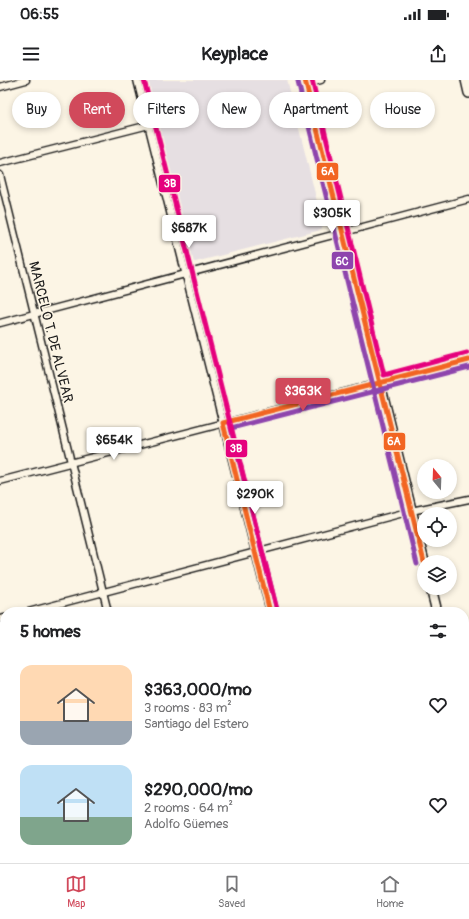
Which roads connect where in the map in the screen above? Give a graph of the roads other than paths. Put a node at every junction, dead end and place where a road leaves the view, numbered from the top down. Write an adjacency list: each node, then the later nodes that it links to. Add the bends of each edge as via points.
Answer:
1 (26, 80): 6 (street)
2 (137, 80): 7 (street)
3 (321, 80): 5 (street)
4 (466, 80): 8 (main road)
5 (306, 82): 14 (main road)
6 (0, 87)
7 (140, 92)
8 (469, 93)
9 (137, 128): 11 (street)
10 (149, 128): 15 (street)
11 (0, 164)
12 (0, 175): 16 (street, MARCELO T. DE ALVEAR)
13 (469, 199): 14 (street)
14 (342, 232): 15 (street); 19 (main road)
15 (186, 274): 16 (street); 20 (street)
16 (35, 314): 17 (street); 21 (street, MARCELO T. DE ALVEAR)
17 (0, 323)
18 (469, 360): 19 (street)
19 (379, 384): 20 (street); 24 (main road)
20 (223, 423): 21 (street); 25 (street)
21 (70, 463): 22 (street); 27 (street, MARCELO T. DE ALVEAR)
22 (0, 481)
23 (469, 499): 24 (street)
24 (412, 511): 25 (street); 26 (main road)
25 (255, 552): 27 (street); 31 (street)
26 (422, 555)
27 (103, 592): 29 (street); 30 (street, MARCELO T. DE ALVEAR)
28 (433, 595): 32 (main road)
29 (47, 607)
30 (107, 607)
31 (269, 607)
32 (436, 607)

